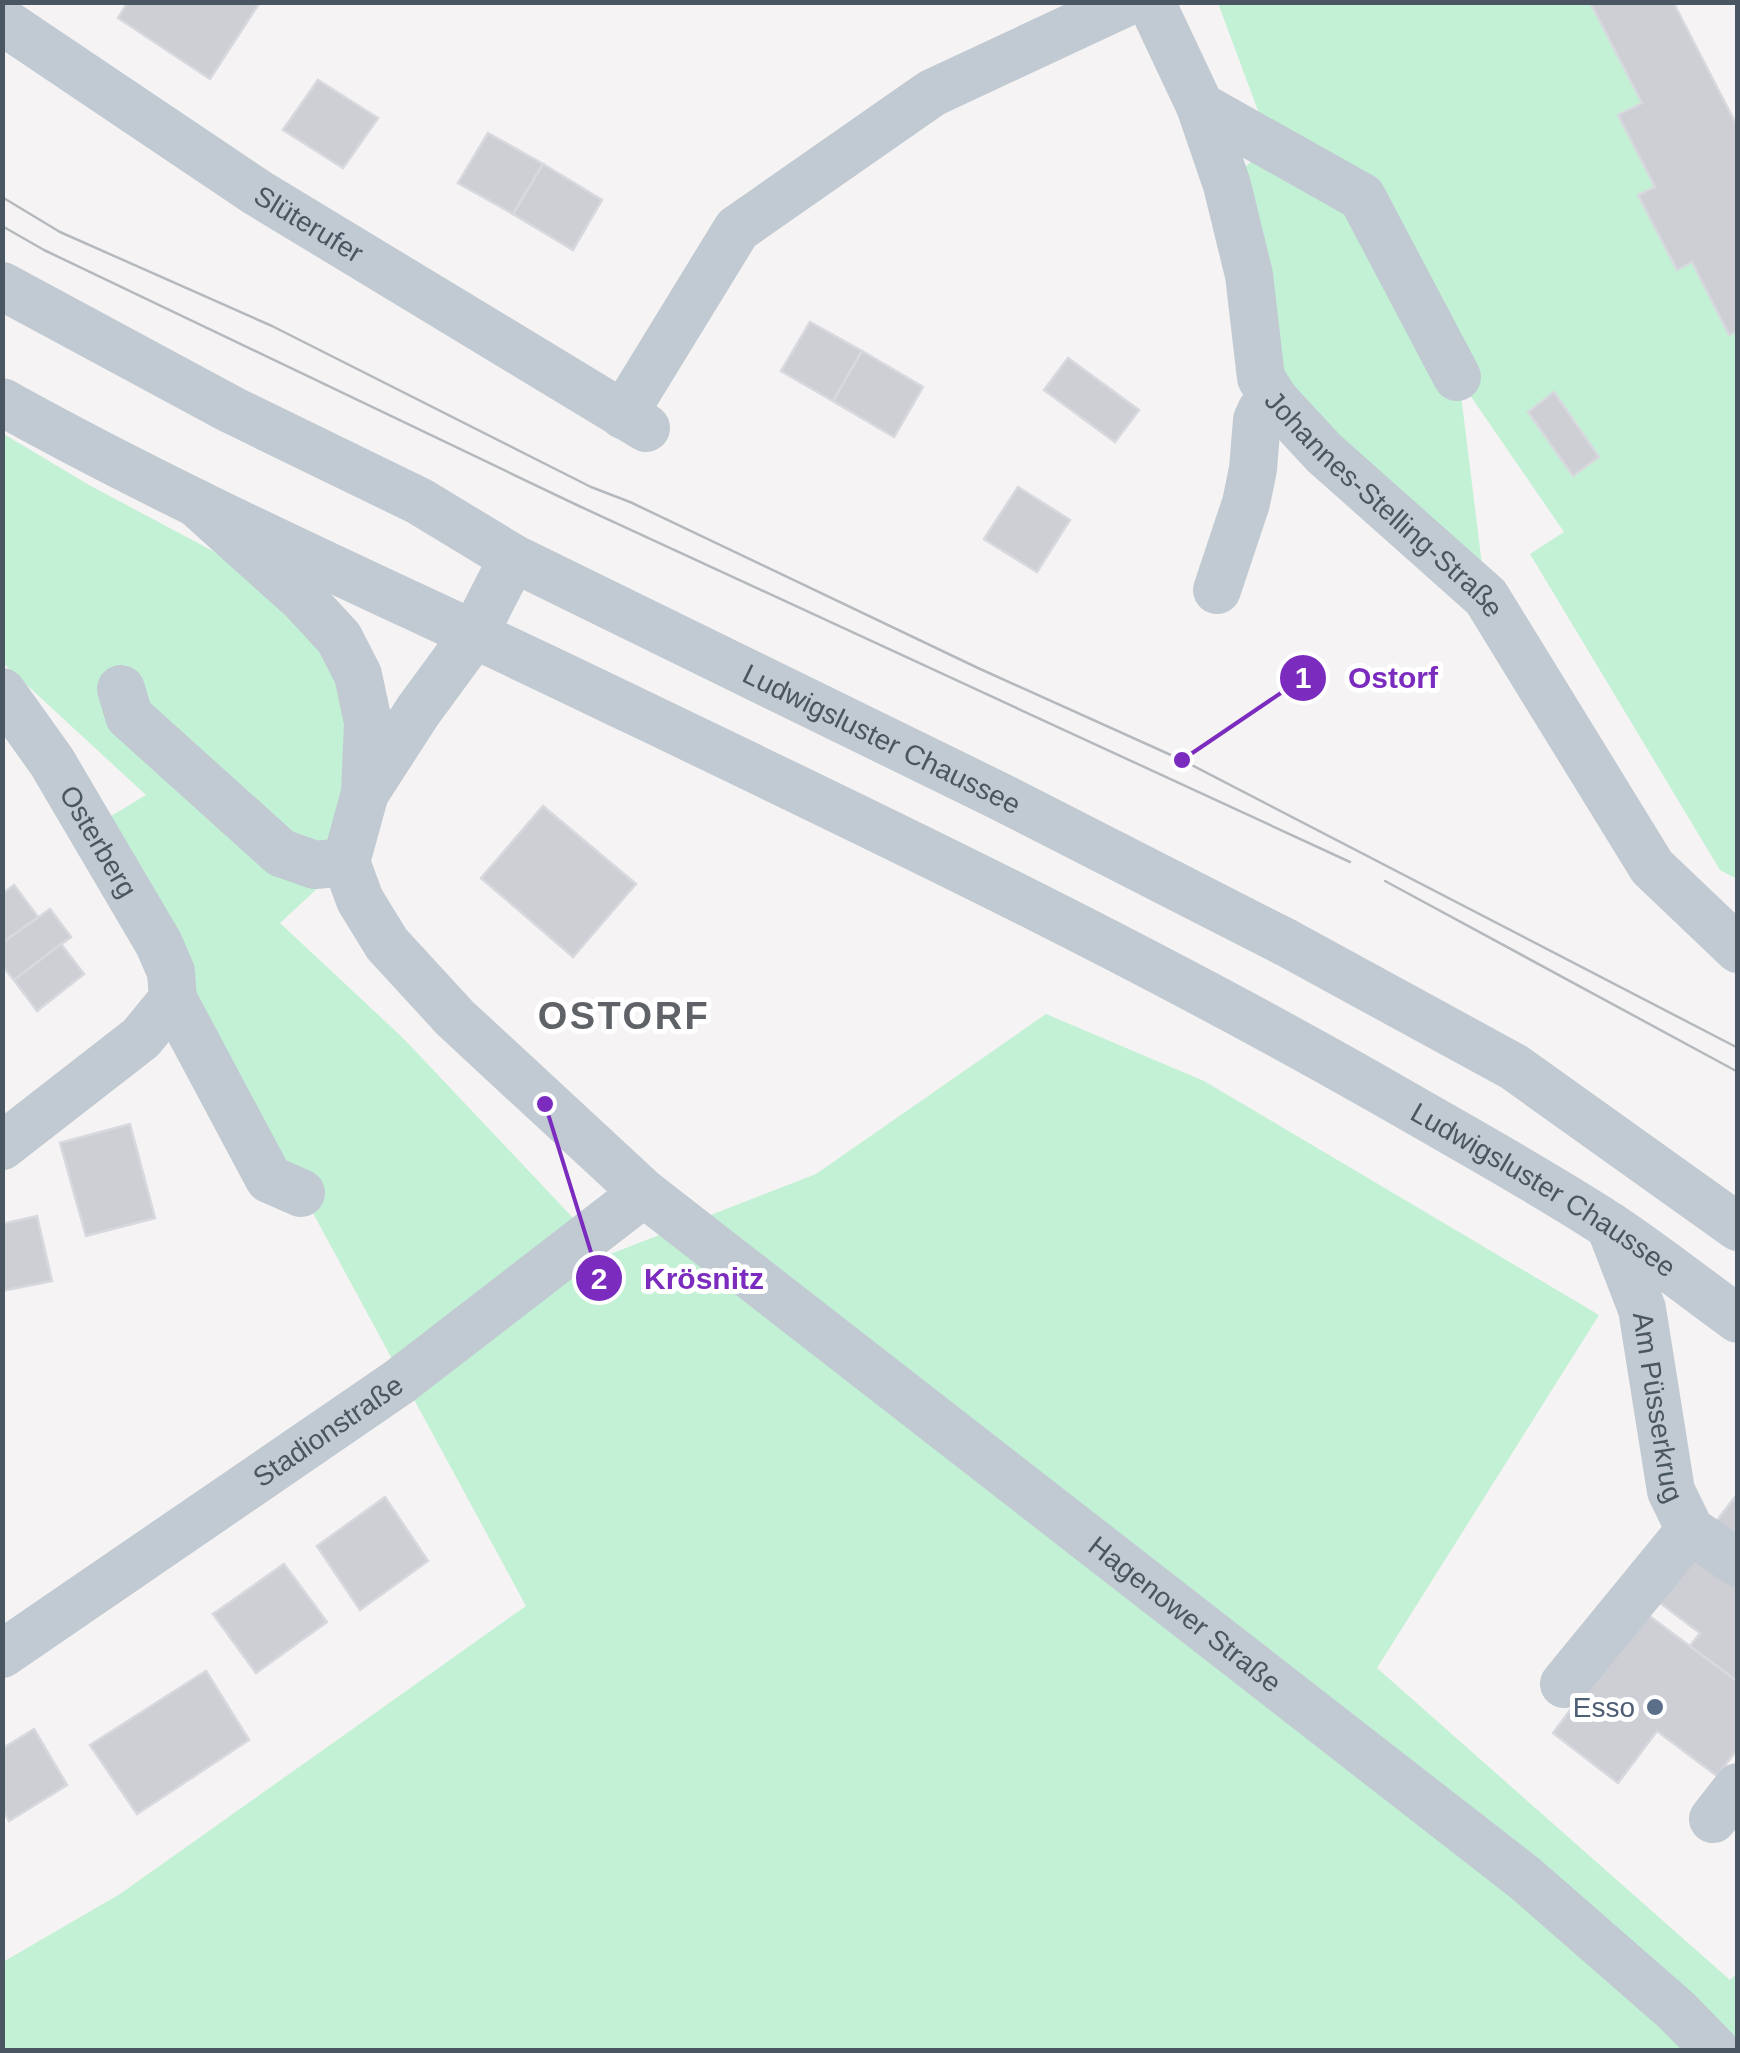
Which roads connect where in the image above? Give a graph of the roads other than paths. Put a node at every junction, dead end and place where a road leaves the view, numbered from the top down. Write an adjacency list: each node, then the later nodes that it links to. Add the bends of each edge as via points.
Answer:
1 (1127, 2): 3 (street, Slüterufer, via 932,93 737,230 635,421 258,192)
2 (1152, 2): 4 (street, Johannes-Stelling-Straße)
3 (2, 21)
4 (1200, 106): 6 (street, via 1362,197); 7 (street, Johannes-Stelling-Straße, via 1249,275 1261,378)
5 (2, 286): 10 (street, Ludwigsluster Chaussee, via 232,410 420,501)
6 (1457, 377)
7 (1274, 399): 11 (street, via 1257,420 1246,503); 17 (street, Johannes-Stelling-Straße, via 1324,454 1486,597 1652,868)
8 (2, 402): 9 (street, Ludwigsluster Chaussee)
9 (196, 503): 12 (street, Ludwigsluster Chaussee); 15 (street, via 339,638 358,675 368,722)
10 (513, 558): 12 (street); 23 (street, Ludwigsluster Chaussee, via 1001,797 1514,1066)
11 (1216, 590)
12 (472, 636): 15 (street); 22 (street, Ludwigsluster Chaussee, via 1102,939 1296,1042)
13 (121, 689): 16 (street, via 130,716 281,852 315,865)
14 (2, 692): 18 (street, Osterberg, via 52,762 159,944)
15 (365, 793): 16 (street)
16 (346, 862): 21 (street, Hagenower Straße, via 386,944 455,1018)
17 (1738, 950)
18 (173, 998): 19 (street, via 141,1038); 20 (street, Osterberg, via 270,1178)
19 (2, 1146)
20 (300, 1193)
21 (644, 1193): 27 (street, Stadionstraße, via 399,1382); 29 (street, Hagenower Straße, via 1526,1879)
22 (1610, 1226): 24 (street, Ludwigsluster Chaussee); 25 (street, Am Püsserkrug, via 1642,1309 1672,1490)
23 (1738, 1227)
24 (1738, 1319)
25 (1690, 1530): 26 (street, Am Püsserkrug); 28 (street)
26 (1738, 1563)
27 (2, 1654)
28 (1564, 1684)
29 (1715, 2050)

